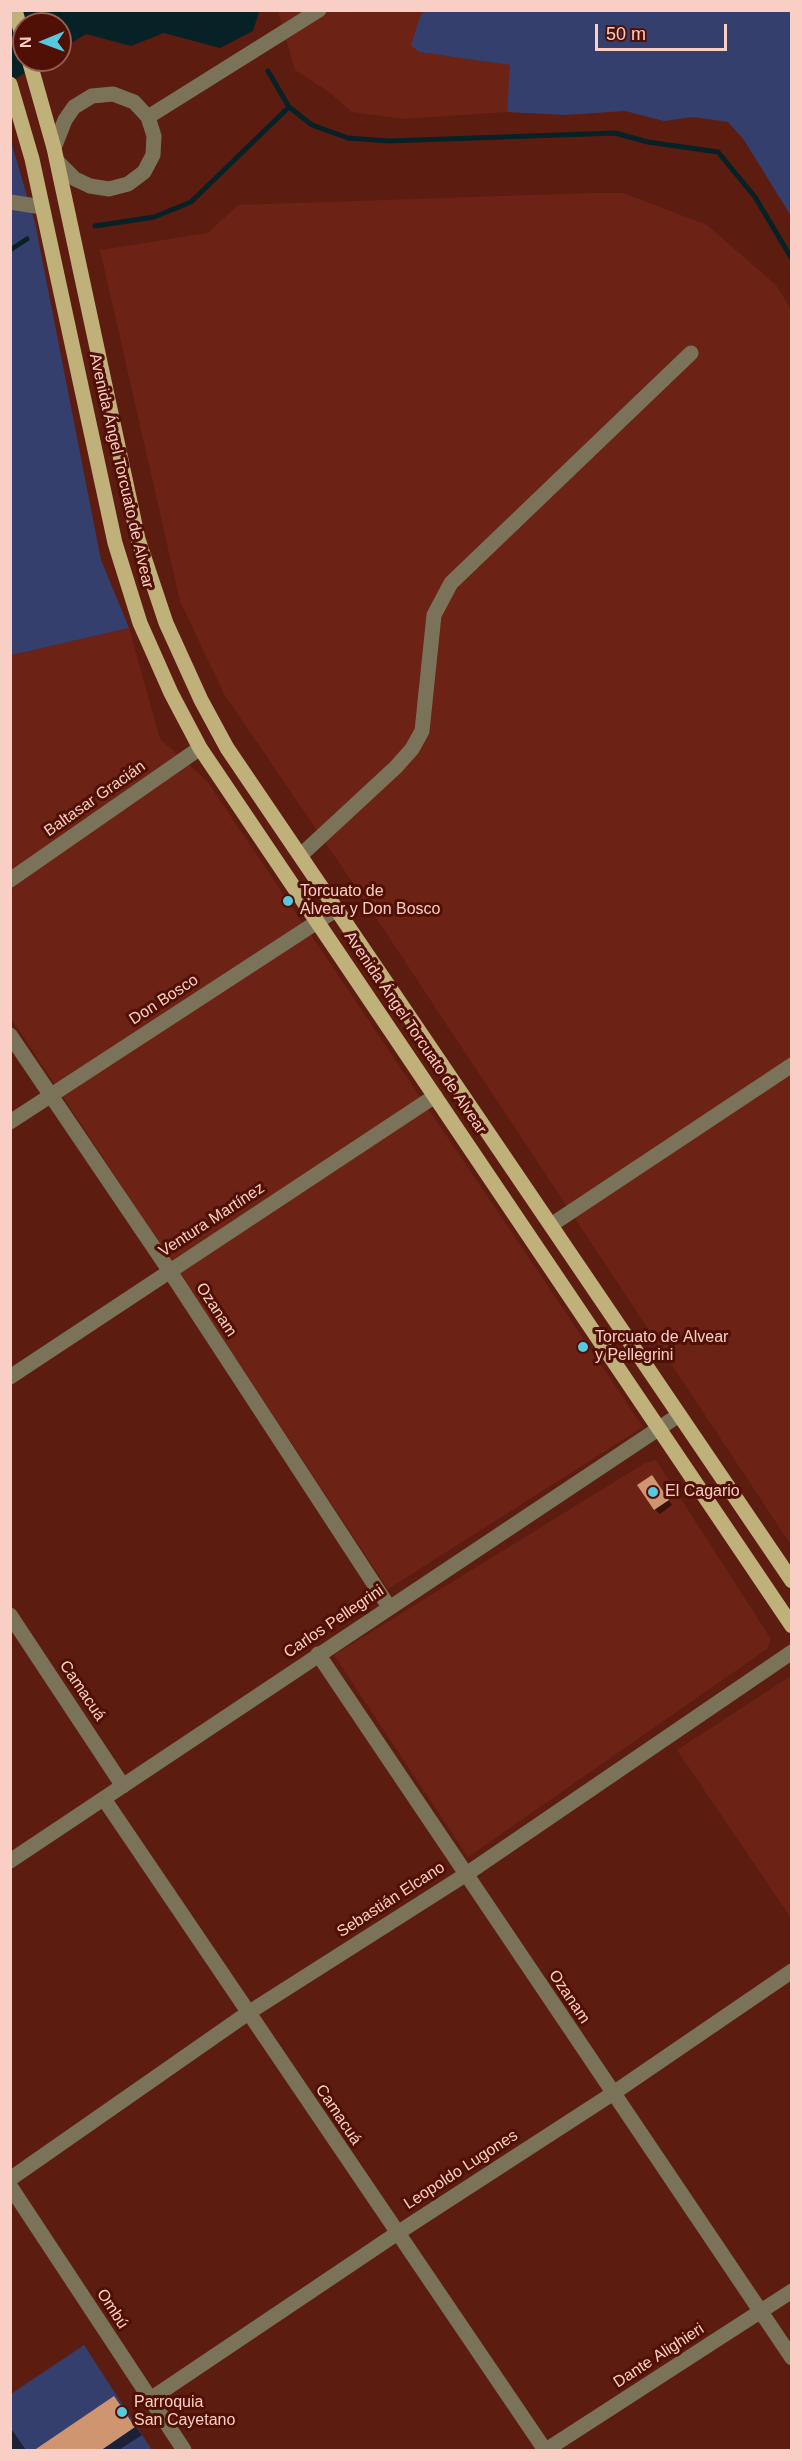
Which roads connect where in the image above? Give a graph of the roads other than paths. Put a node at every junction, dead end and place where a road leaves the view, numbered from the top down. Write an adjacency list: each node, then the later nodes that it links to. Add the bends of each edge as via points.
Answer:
1 (319, 10): 4 (street)
2 (33, 72): 5 (main road, Avenida Ángel Torcuato de Alvear)
3 (10, 84): 7 (main road, Avenida Ángel Torcuato de Alvear)
4 (148, 117): 5 (street, via 123,97 92,96 74,107 65,120); 5 (street, via 154,136 153,155 144,172 128,184 109,189 90,186 75,178)
5 (56, 155): 10 (main road, Avenida Ángel Torcuato de Alvear, via 138,538 153,588 178,653 214,725)
6 (10, 202): 7 (street)
7 (42, 207): 9 (main road, Avenida Ángel Torcuato de Alvear, via 126,582 171,693)
8 (691, 353): 10 (street, via 450,583 434,615 422,731 396,767)
9 (200, 748): 11 (street, Baltasar Gracián); 13 (main road, Avenida Ángel Torcuato de Alvear)
10 (301, 855): 12 (main road, Avenida Ángel Torcuato de Alvear)
11 (10, 880)
12 (337, 909): 13 (street, Don Bosco); 19 (main road, Avenida Ángel Torcuato de Alvear)
13 (319, 920): 16 (street, Don Bosco); 17 (main road, Avenida Ángel Torcuato de Alvear)
14 (10, 1035): 16 (street, Ozanam)
15 (792, 1065): 19 (street)
16 (51, 1095): 18 (street, Don Bosco); 20 (street, Ozanam)
17 (435, 1096): 20 (street, Ventura Martínez); 23 (main road, Avenida Ángel Torcuato de Alvear)
18 (10, 1122)
19 (551, 1225): 22 (main road, Avenida Ángel Torcuato de Alvear)
20 (169, 1270): 21 (street, Ventura Martínez); 25 (street, Ozanam)
21 (10, 1377)
22 (679, 1415): 23 (street, Carlos Pellegrini); 24 (main road, Avenida Ángel Torcuato de Alvear)
23 (657, 1428): 25 (street, Carlos Pellegrini); 27 (main road, Avenida Ángel Torcuato de Alvear)
24 (792, 1581)
25 (389, 1607): 29 (street, Carlos Pellegrini)
26 (10, 1615): 30 (street, Camacuá)
27 (792, 1626)
28 (792, 1652): 33 (street, Sebastián Elcano)
29 (318, 1654): 30 (street, Carlos Pellegrini); 33 (street, Ozanam)
30 (123, 1786): 31 (street, Carlos Pellegrini)
31 (104, 1799): 32 (street, Carlos Pellegrini); 35 (street, Camacuá)
32 (10, 1861)
33 (465, 1875): 35 (street, Sebastián Elcano); 36 (street, Ozanam)
34 (792, 1971): 36 (street, Leopoldo Lugones)
35 (248, 2013): 37 (street, Sebastián Elcano); 39 (street, Camacuá)
36 (612, 2094): 39 (street, Leopoldo Lugones); 41 (street, Ozanam)
37 (10, 2179)
38 (10, 2186): 43 (street, Ombú)
39 (396, 2234): 43 (street, Leopoldo Lugones); 45 (street, Camacuá)
40 (792, 2291): 41 (street, Dante Alighieri)
41 (760, 2312): 42 (street, Ozanam); 45 (street, Dante Alighieri)
42 (792, 2358)
43 (149, 2400): 44 (street, Ombú)
44 (184, 2451)
45 (546, 2451)

